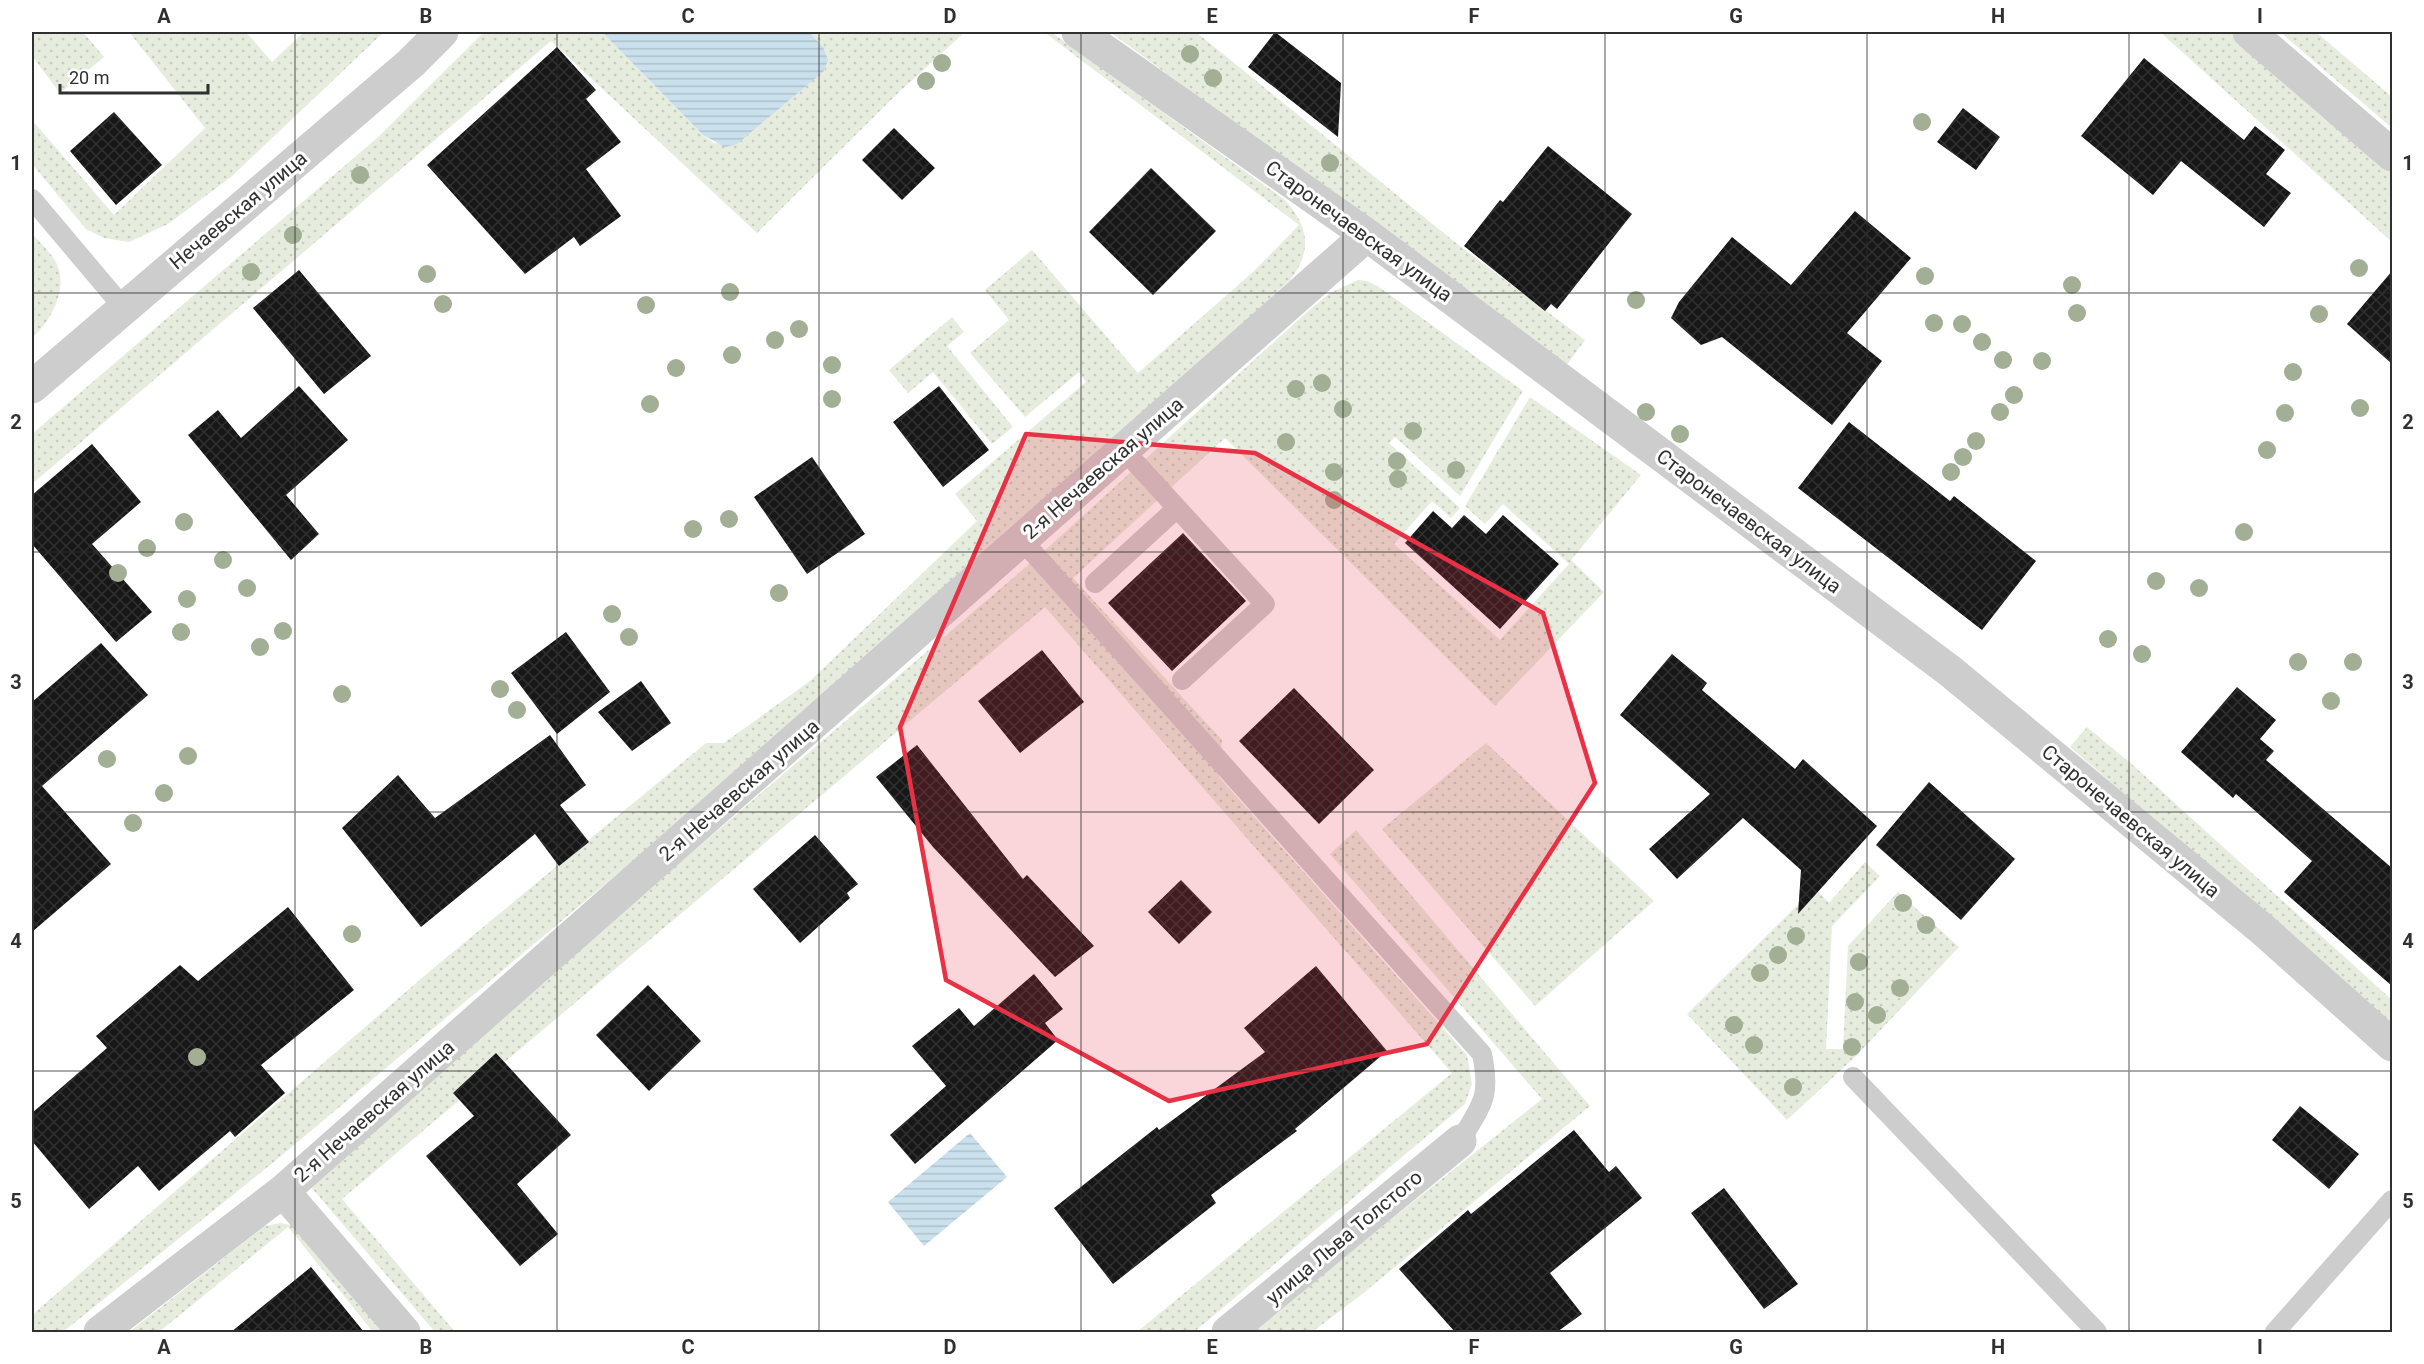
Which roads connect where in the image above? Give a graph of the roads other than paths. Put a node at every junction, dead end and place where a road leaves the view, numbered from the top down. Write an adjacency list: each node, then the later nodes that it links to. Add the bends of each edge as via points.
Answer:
1 (442, 32): 7 (street, Нечаевская улица, via 411,63)
2 (1078, 32): 6 (street, Старонечаевская улица)
3 (2249, 32): 4 (street)
4 (2392, 155)
5 (32, 199): 7 (lane)
6 (1367, 235): 9 (street, 2-я Нечаевская улица); 14 (street, Старонечаевская улица, via 1950,671 2262,929)
7 (123, 307): 8 (street, Нечаевская улица)
8 (32, 387)
9 (1124, 449): 10 (lane); 11 (street, 2-я Нечаевская улица)
10 (1177, 508): 12 (lane); 13 (lane, via 1265,604)
11 (1021, 539): 16 (lane, via 1482,1054 1485,1099); 17 (street, 2-я Нечаевская улица)
12 (1095, 584)
13 (1182, 680)
14 (2392, 1045)
15 (1853, 1077): 22 (lane)
16 (1460, 1141): 21 (street, улица Льва Толстого)
17 (283, 1191): 19 (street, 2-я Нечаевская улица); 20 (street)
18 (2392, 1200): 23 (lane)
19 (100, 1332)
20 (404, 1332)
21 (1228, 1332)
22 (2097, 1332)
23 (2275, 1332)

